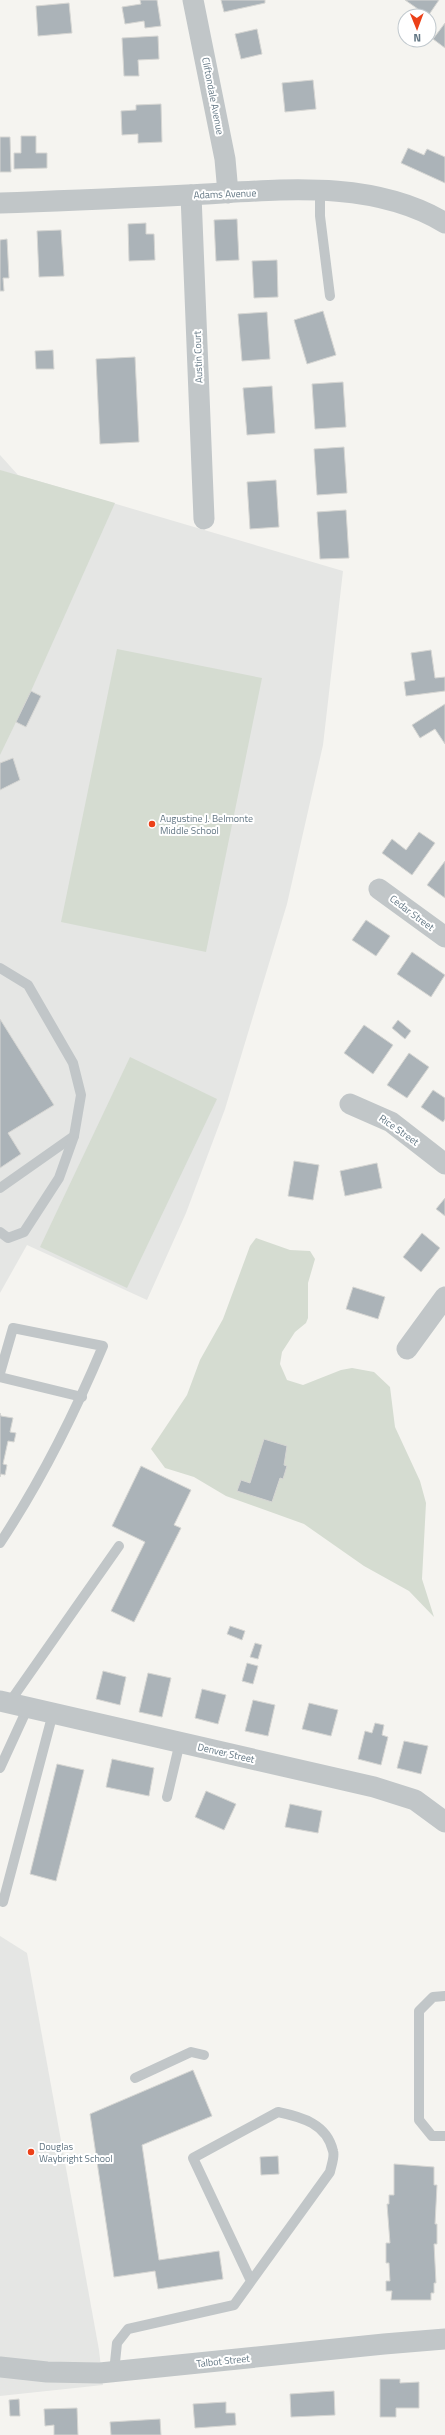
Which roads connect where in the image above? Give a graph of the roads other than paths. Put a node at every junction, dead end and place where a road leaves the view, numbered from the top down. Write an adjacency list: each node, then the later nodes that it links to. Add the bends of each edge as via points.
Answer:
1 (193, 0): 3 (street, Cliftondale Avenue, via 225,160)
2 (320, 192): 3 (street, Adams Avenue); 6 (street, Adams Avenue, via 390,199 414,207); 7 (lane, via 320,216)
3 (228, 193): 4 (street, Adams Avenue)
4 (191, 195): 5 (street, Adams Avenue); 8 (street, Austin Court)
5 (0, 203)
6 (445, 223)
7 (330, 296)
8 (204, 519)
9 (379, 889): 10 (street, Cedar Street)
10 (445, 937)
11 (0, 968): 13 (lane, via 28,985 74,1063 81,1094)
12 (350, 1104): 14 (street, Rice Street, via 391,1122)
13 (74, 1136): 15 (lane); 16 (lane, via 59,1178 24,1232 8,1238)
14 (445, 1164)
15 (0, 1188)
16 (0, 1232)
17 (445, 1297): 18 (street)
18 (407, 1349)
19 (0, 1373): 21 (lane, via 13,1328 103,1346)
20 (0, 1377): 21 (lane)
21 (82, 1397): 22 (lane, via 29,1499)
22 (0, 1543)
23 (119, 1546): 24 (lane)
24 (12, 1704): 25 (street, Denver Street); 27 (lane)
25 (53, 1713): 26 (street, Denver Street); 32 (lane)
26 (180, 1742): 28 (street, Denver Street); 29 (lane)
27 (0, 1768)
28 (403, 1796): 30 (street); 31 (street, Denver Street, via 415,1800)
29 (166, 1797)
30 (445, 1808)
31 (445, 1822)
32 (3, 1902)
33 (445, 1996): 36 (lane, via 433,1997 419,2011 419,2120 432,2136)
34 (204, 2055): 35 (lane, via 190,2052)
35 (135, 2078)
36 (445, 2136)
37 (251, 2281): 37 (lane, via 330,2172 334,2152 323,2129 301,2117 278,2112 193,2158); 40 (lane, via 234,2305 128,2329 117,2343)
38 (445, 2340): 40 (street, Talbot Street)
39 (0, 2367): 40 (street, Talbot Street, via 47,2372)
40 (114, 2372)

